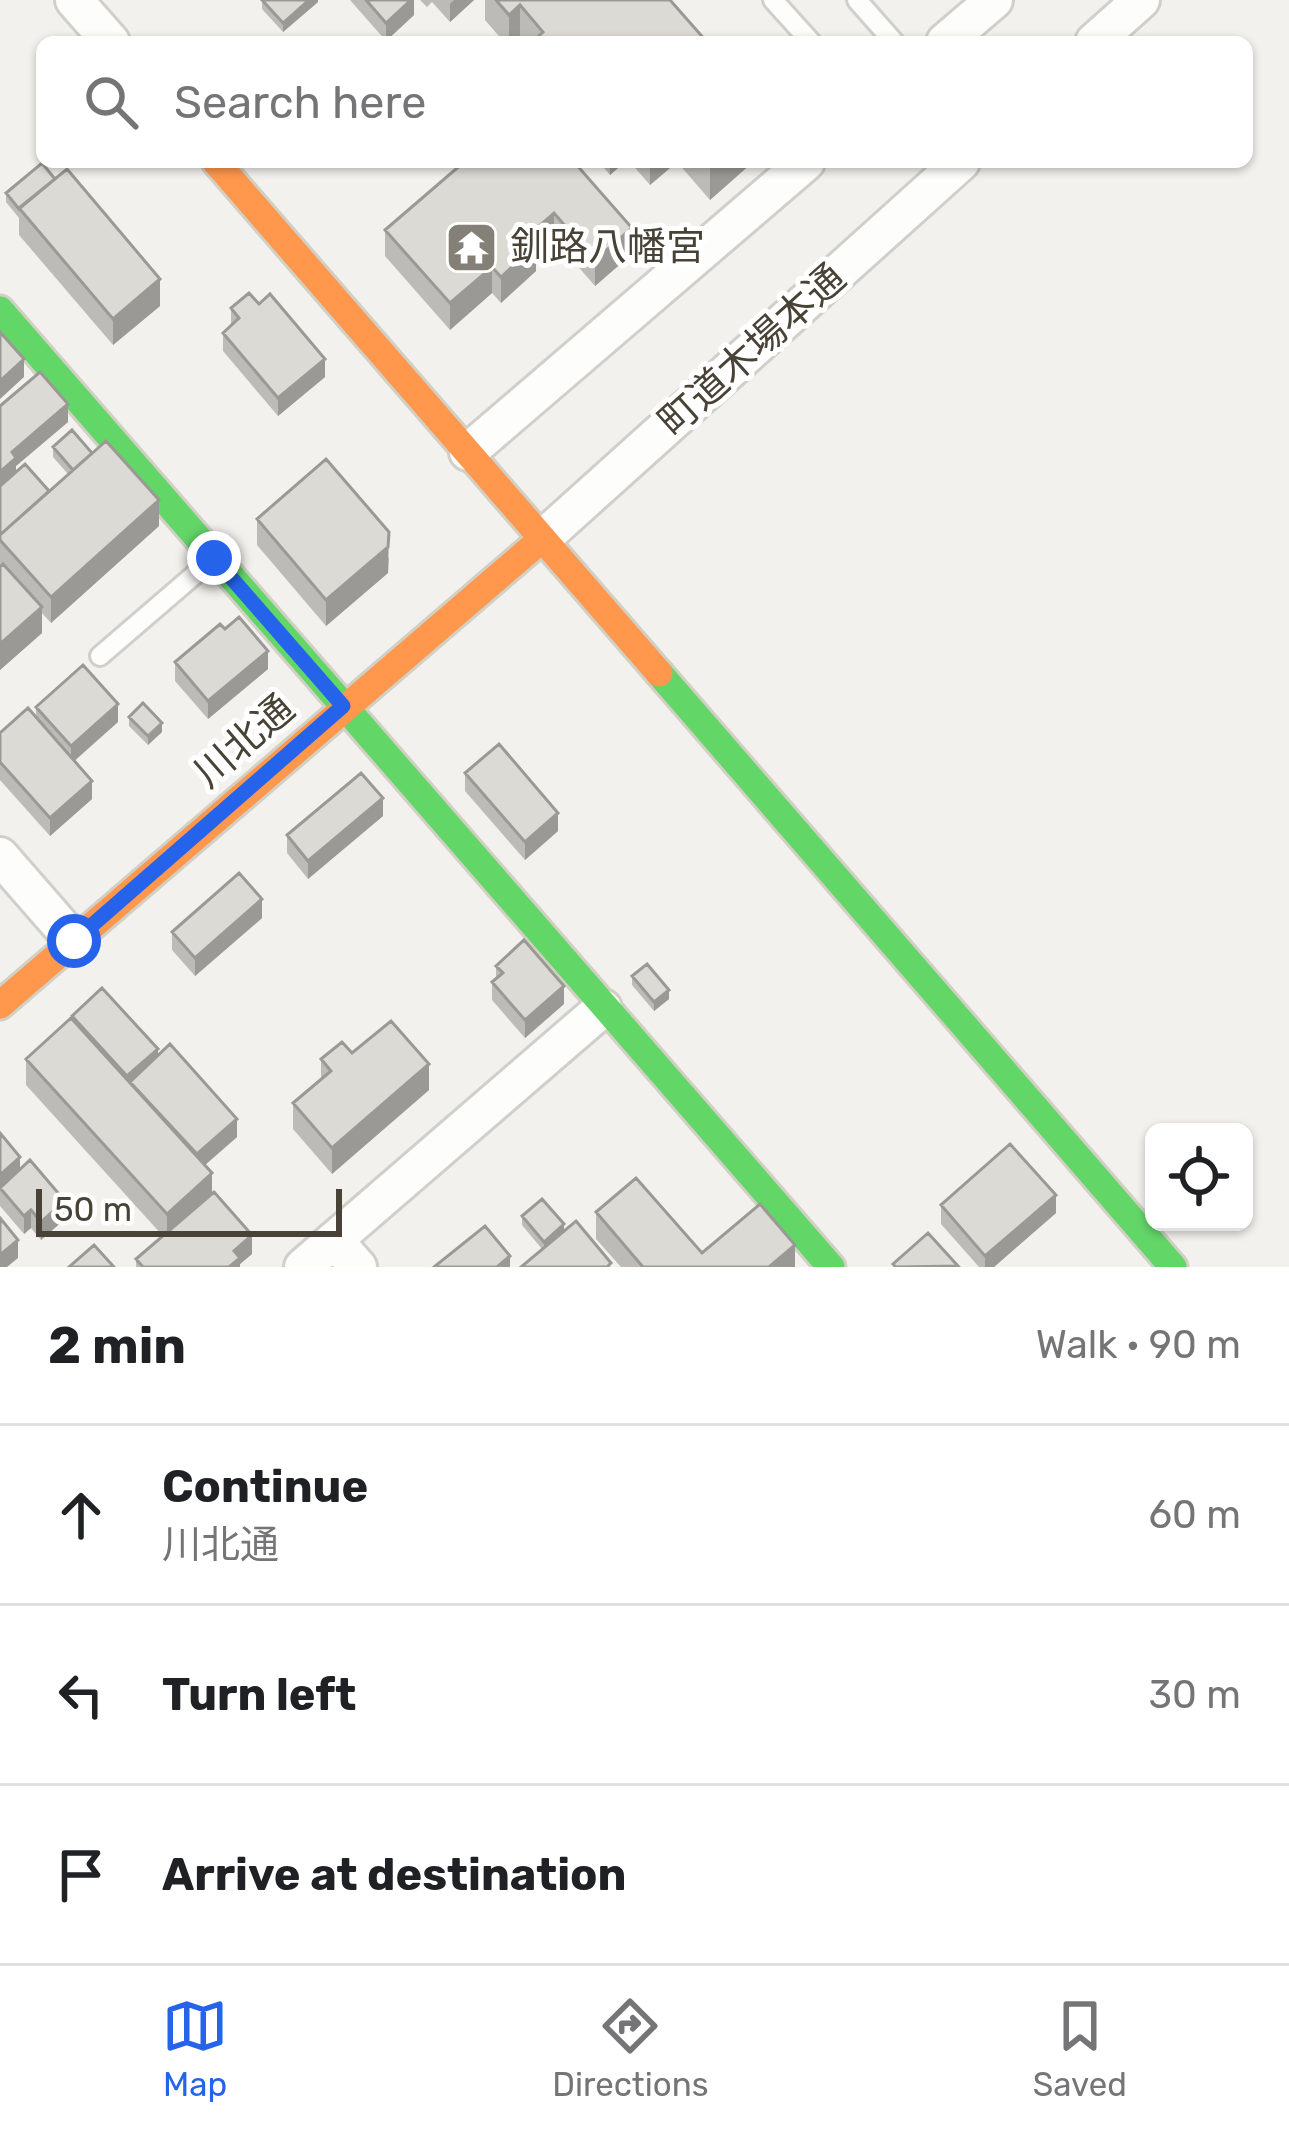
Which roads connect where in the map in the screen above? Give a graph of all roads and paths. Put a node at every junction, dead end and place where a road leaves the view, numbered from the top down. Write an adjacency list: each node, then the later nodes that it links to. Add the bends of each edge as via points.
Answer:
1 (74, 0): 6 (street)
2 (773, 0): 7 (lane)
3 (857, 0): 8 (lane)
4 (994, 0): 9 (street)
5 (1141, 0): 10 (street)
6 (106, 36)
7 (806, 36)
8 (889, 36)
9 (952, 36)
10 (1101, 36)
11 (221, 168): 15 (street)
12 (797, 168): 15 (street)
13 (954, 168): 16 (street, 町道木場本通)
14 (0, 310): 17 (street)
15 (468, 452): 16 (street)
16 (542, 538): 19 (street, 川北通); 27 (street)
17 (214, 558): 18 (lane); 19 (street)
18 (100, 656)
19 (343, 706): 21 (street, 川北通); 23 (street)
20 (0, 856): 21 (street)
21 (74, 941): 22 (street, 川北通)
22 (0, 1005)
23 (604, 1008): 24 (street); 26 (street)
24 (346, 1253): 25 (street)
25 (303, 1267)
26 (831, 1267)
27 (1173, 1267)

